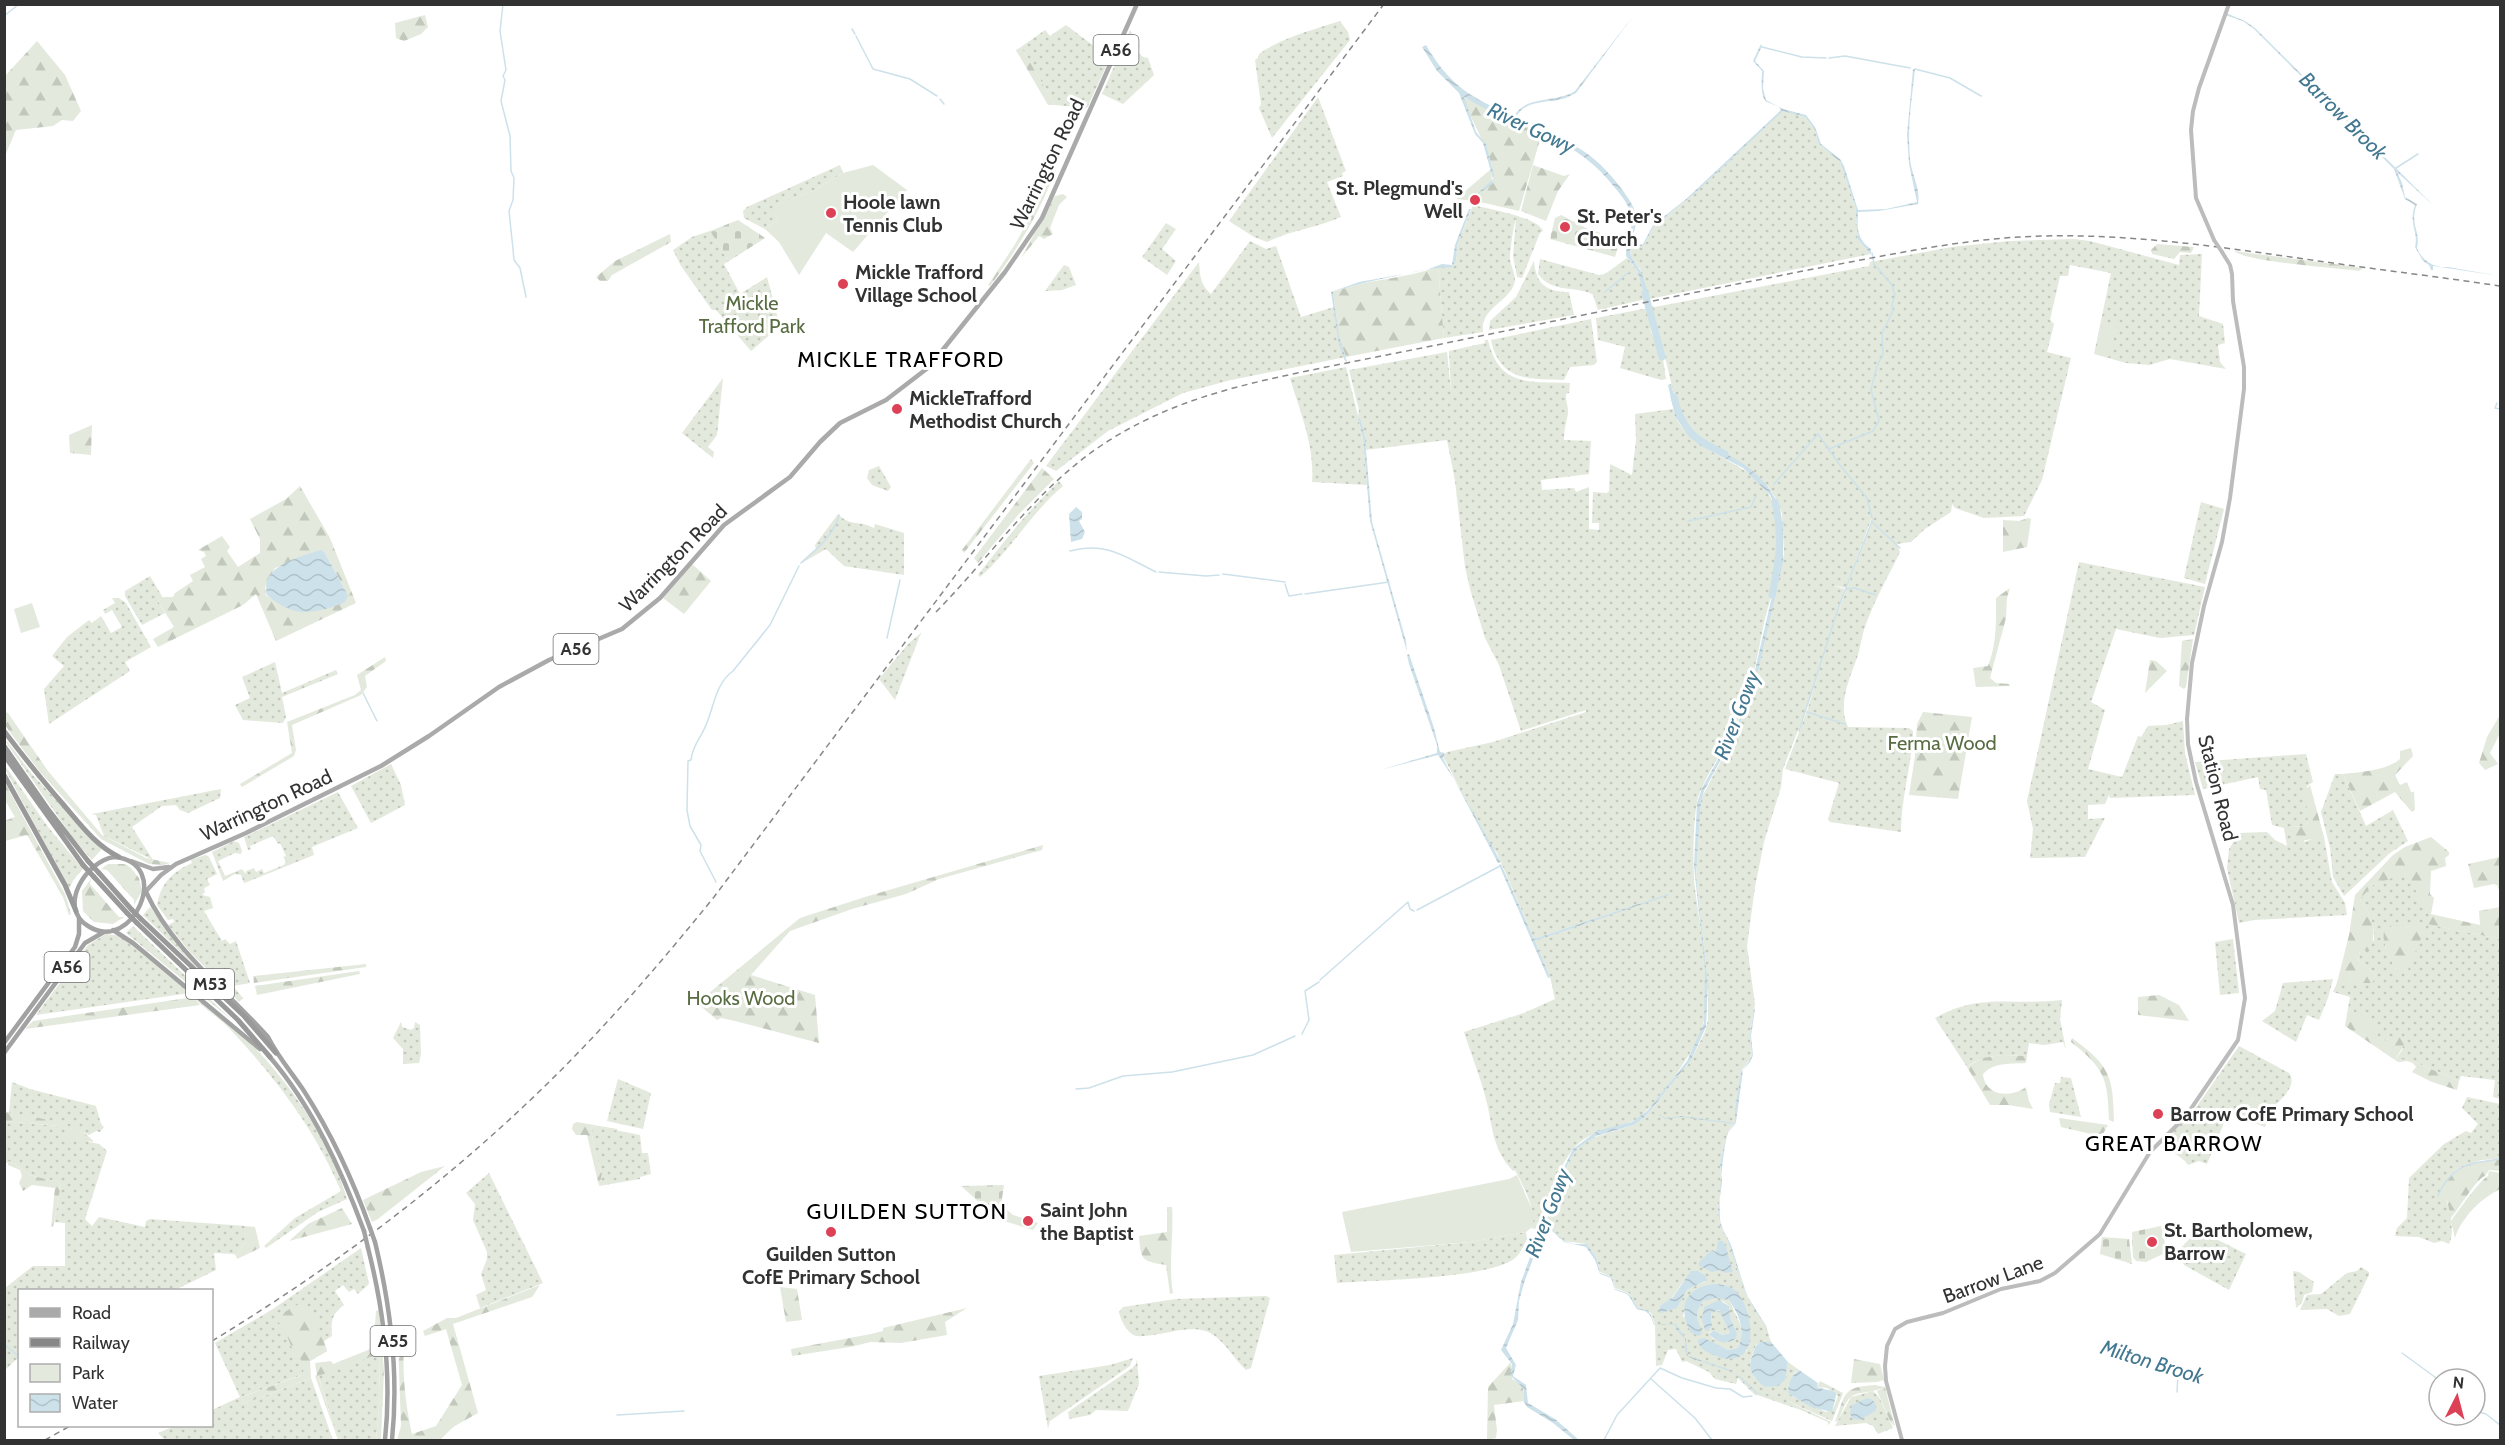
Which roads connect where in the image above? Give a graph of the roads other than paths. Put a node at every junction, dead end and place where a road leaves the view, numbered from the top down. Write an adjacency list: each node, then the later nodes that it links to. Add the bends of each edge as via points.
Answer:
1 (1137, 4): 9 (main road, Warrington Road / A56, via 1037,227 917,378 886,400 840,423 790,477 724,525 660,598 622,629 549,660 499,687 381,766)
2 (2229, 4): 19 (main road, Station Road, bridge, via 2193,111 2191,130 2196,198 2232,274 2244,367 2243,396 2222,542 2192,663 2187,719 2196,782 2233,905 2244,977 2244,1006 2238,1040 2186,1116)
3 (4, 731): 7 (highway, via 91,837)
4 (4, 746): 8 (highway, M53)
5 (4, 755): 8 (highway, M53)
6 (4, 775): 11 (highway)
7 (121, 858): 9 (main road, A56, via 153,869); 10 (highway, via 138,870); 11 (highway, via 99,862 86,874 76,892)
8 (86, 863): 12 (highway, M53, bridge)
9 (176, 864): 10 (main road, Warrington Road / A56)
10 (146, 892): 13 (highway, via 133,917); 17 (highway, via 171,932 268,1037)
11 (77, 913): 13 (highway, via 91,928); 14 (highway, A56, via 79,934 75,947)
12 (139, 921): 17 (highway, M53, via 244,1016); 18 (highway, M53)
13 (111, 930): 14 (highway, A56, via 85,943); 18 (highway, via 123,934)
14 (14, 1034): 15 (highway, A56); 16 (highway, A56)
15 (4, 1043)
16 (4, 1053)
17 (276, 1053): 21 (highway, A55, bridge, via 305,1092 356,1190 375,1242 393,1343 396,1385)
18 (270, 1057): 20 (highway, A55, bridge, via 309,1111 364,1231 382,1311 386,1350)
19 (2156, 1144): 22 (main road, Barrow Lane, via 2100,1234 2055,1273 1895,1329 1887,1346 1885,1366)
20 (385, 1440)
21 (392, 1440)
22 (1902, 1440)

